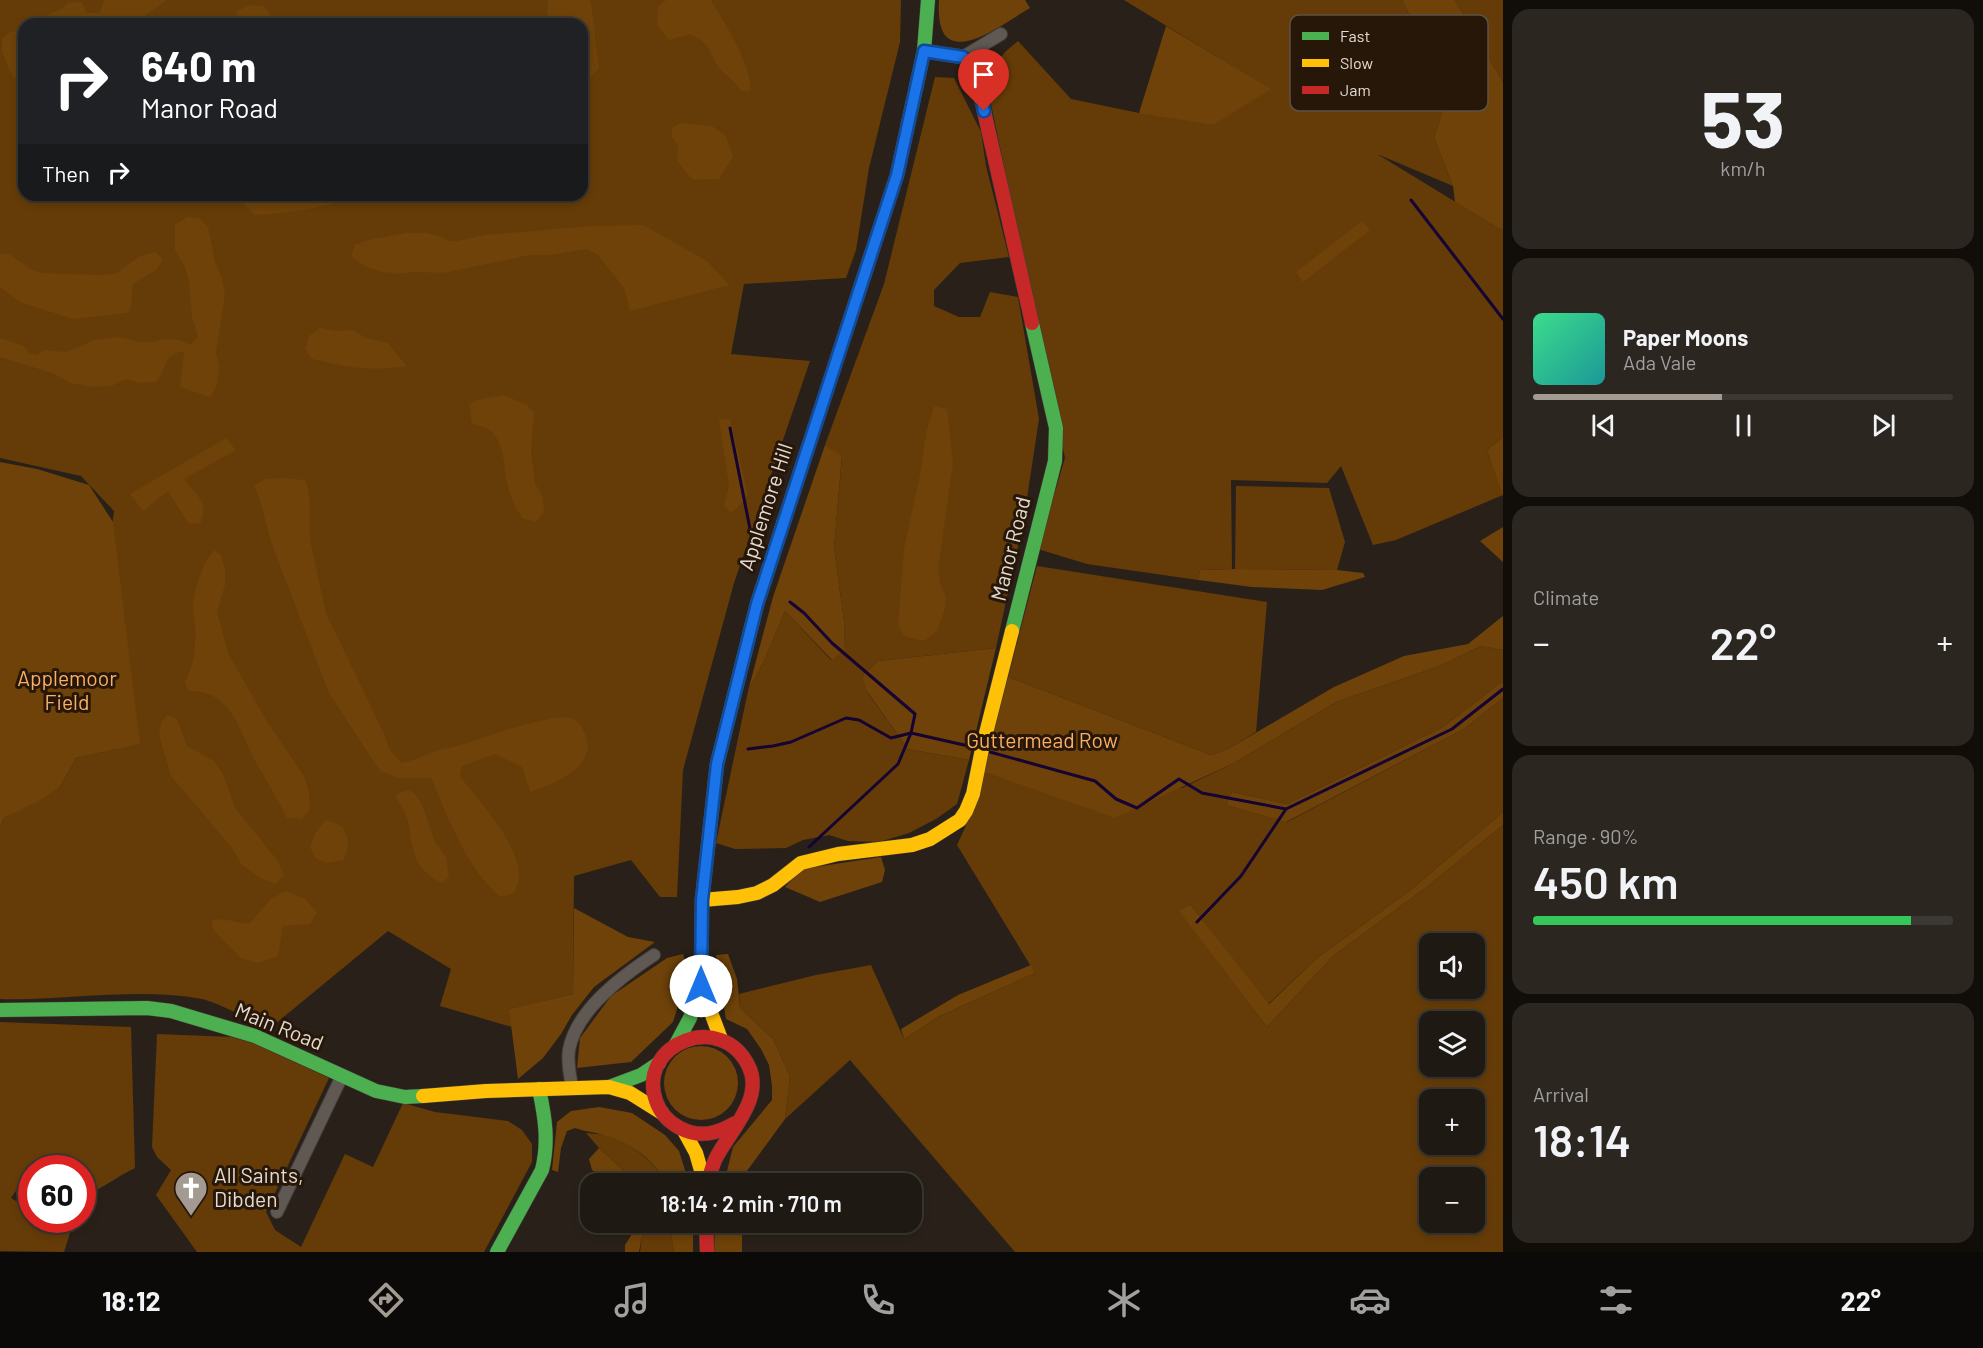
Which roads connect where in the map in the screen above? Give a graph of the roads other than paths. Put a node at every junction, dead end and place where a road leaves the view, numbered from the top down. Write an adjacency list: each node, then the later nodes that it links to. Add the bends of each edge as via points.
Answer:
1 (928, 0): 3 (street, Applemore Hill)
2 (1001, 34): 4 (street)
3 (924, 51): 4 (street); 5 (street, Applemore Hill, via 897,175 757,604 717,764)
4 (963, 57): 5 (street, Manor Road, via 975,67 1056,428 1055,461 973,795 961,819 919,844 798,863 771,887 746,896)
5 (702, 900): 7 (street, Applemore Hill)
6 (654, 955): 13 (street, via 624,974 588,1012 574,1034 568,1064)
7 (701, 986): 9 (street, Applemore Hill); 10 (street, Applemore Hill, via 690,1018)
8 (0, 1010): 12 (street, Main Road, via 171,1011 255,1036)
9 (721, 1039): 10 (street, via 705,1036); 17 (street, via 747,1061 752,1077 753,1094)
10 (675, 1044): 11 (street)
11 (659, 1064): 14 (street, Main Road); 16 (street, via 654,1089)
12 (342, 1076): 15 (street, Main Road, via 376,1091 405,1097); 21 (street)
13 (572, 1087): 14 (street, Main Road); 15 (street, Main Road)
14 (609, 1087): 16 (street, Main Road, via 630,1093)
15 (539, 1089): 23 (street, via 547,1127 547,1155)
16 (662, 1113): 18 (street)
17 (736, 1123): 18 (street, via 712,1135); 20 (street)
18 (684, 1131): 19 (street)
19 (702, 1173)
20 (710, 1173)
21 (277, 1212)
22 (706, 1233): 24 (street)
23 (497, 1252)
24 (707, 1252)

